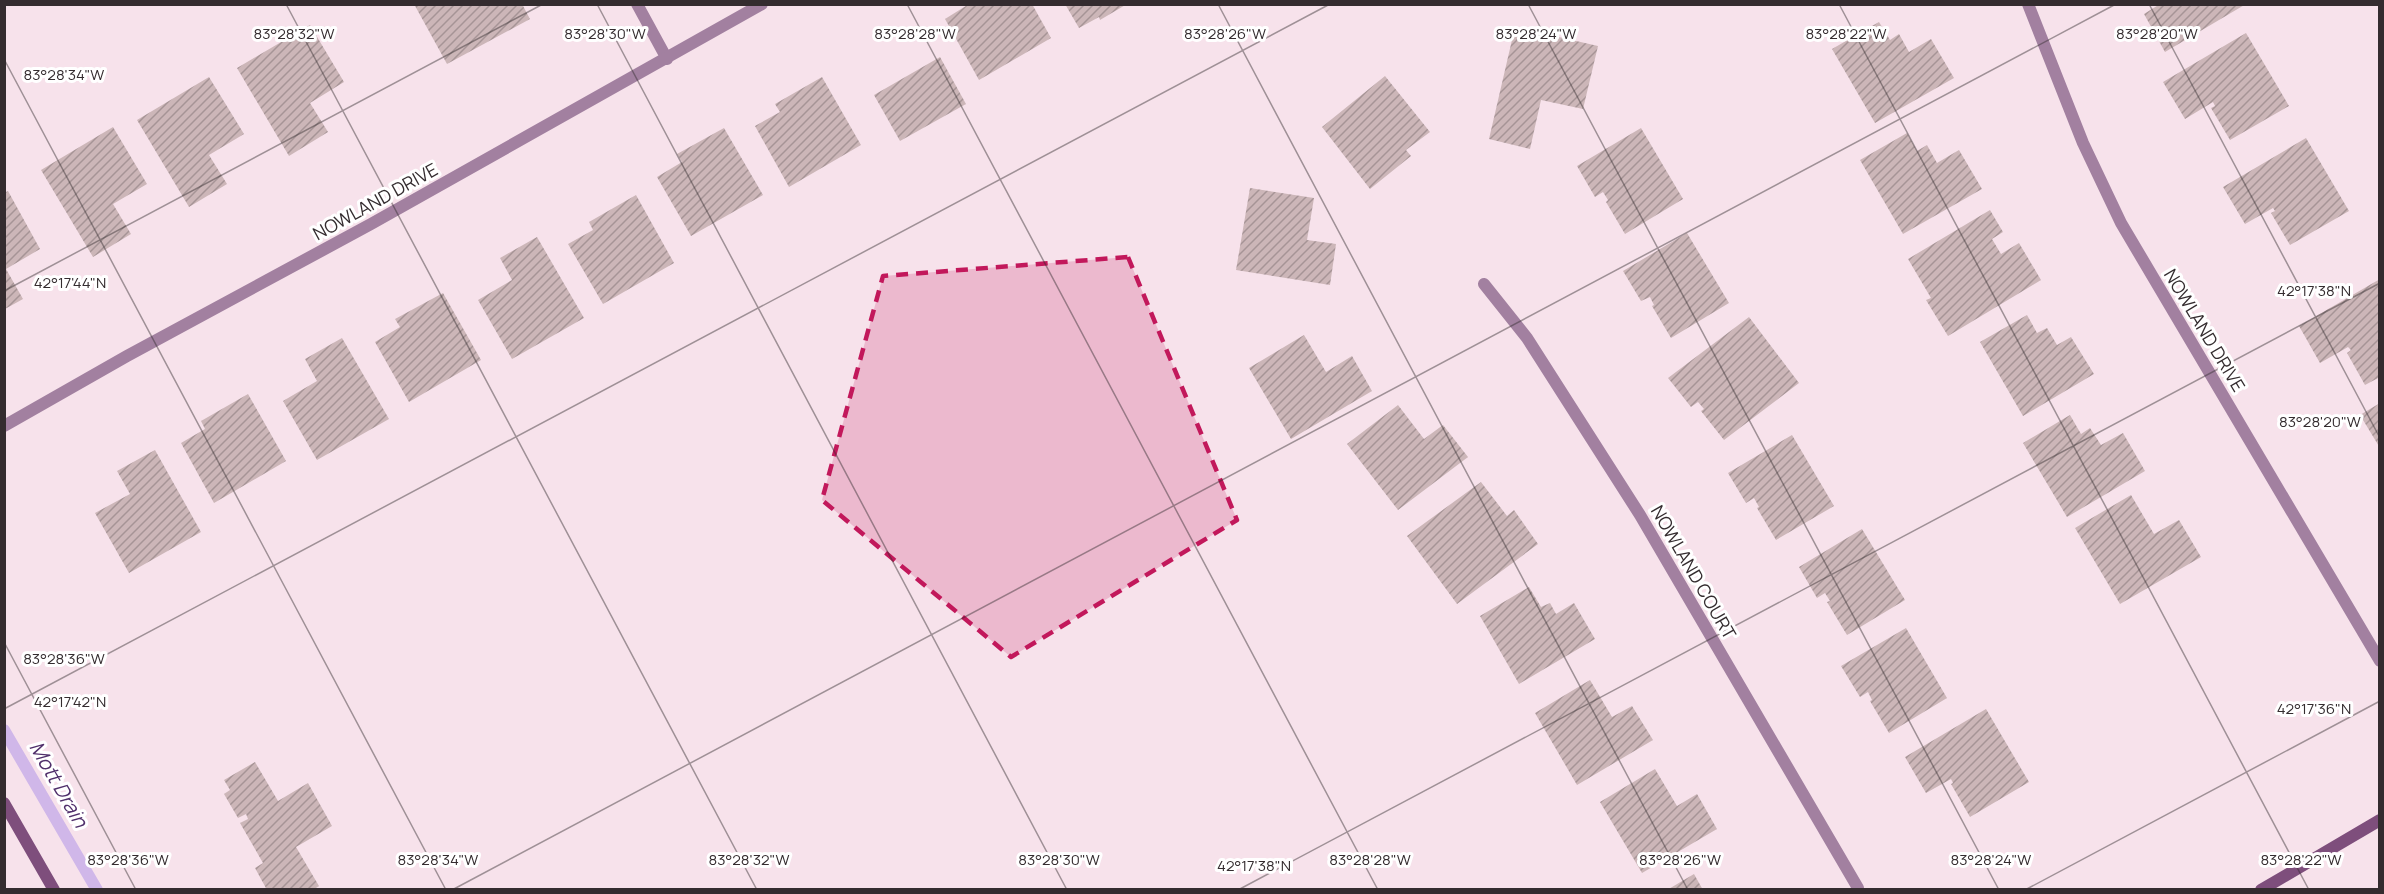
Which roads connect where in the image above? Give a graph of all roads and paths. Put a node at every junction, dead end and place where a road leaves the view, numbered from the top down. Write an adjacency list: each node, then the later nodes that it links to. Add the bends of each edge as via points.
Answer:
1 (637, 4): 4 (street)
2 (762, 4): 4 (street, NOWLAND DRIVE)
3 (2028, 4): 7 (street, NOWLAND DRIVE, via 2083,143 2121,223)
4 (667, 59): 6 (street, NOWLAND DRIVE)
5 (1484, 284): 10 (street, NOWLAND COURT, via 1527,338 1640,515)
6 (4, 426)
7 (2379, 661)
8 (4, 803): 11 (street)
9 (2379, 820): 12 (street)
10 (1860, 889)
11 (54, 890)
12 (2261, 890)

